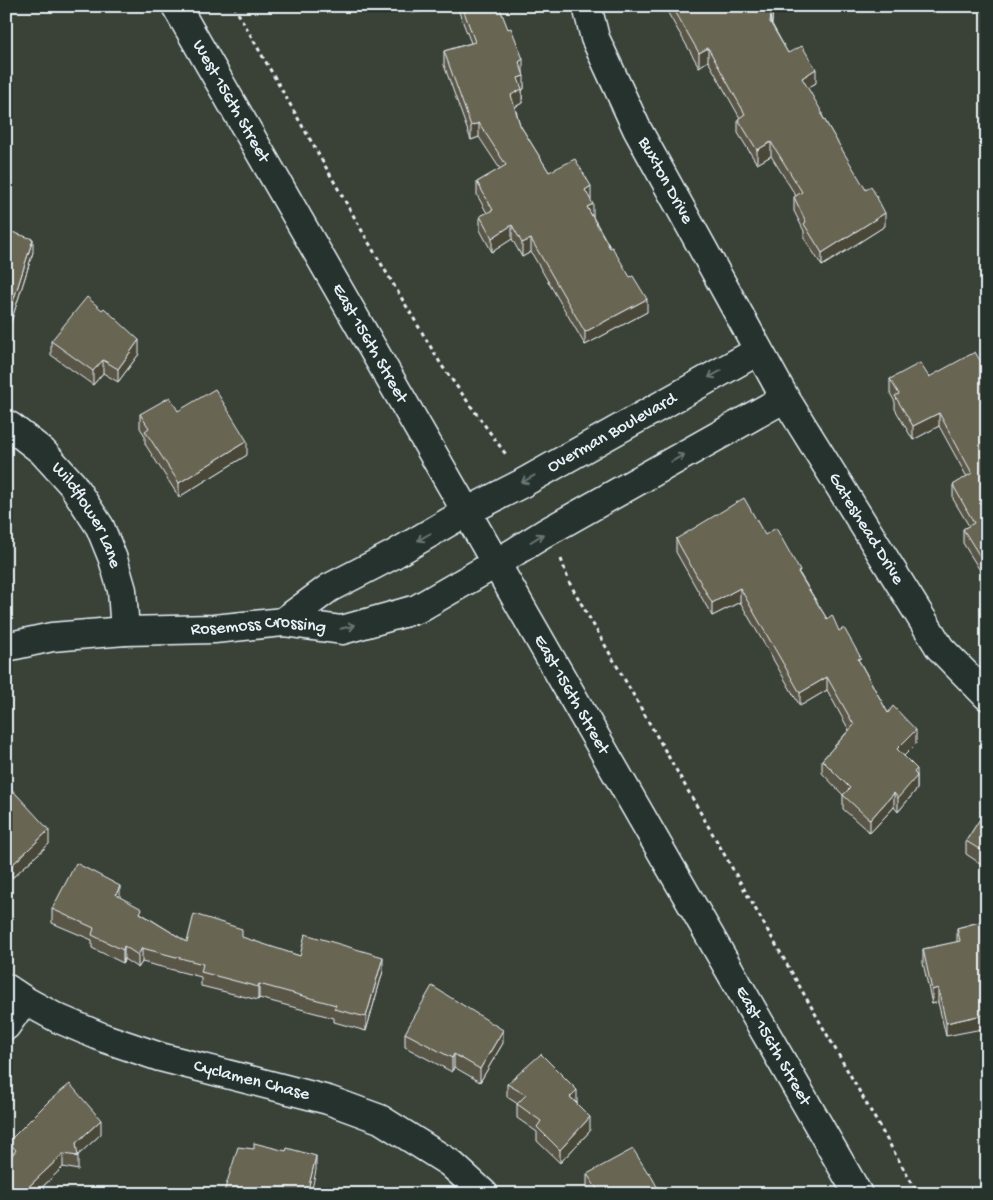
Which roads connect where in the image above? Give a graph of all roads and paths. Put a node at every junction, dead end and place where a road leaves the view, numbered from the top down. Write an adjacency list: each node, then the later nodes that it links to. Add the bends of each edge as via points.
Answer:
1 (176, 6): 4 (street, West 156th Street)
2 (234, 6): 8 (path, via 437,358 504,452)
3 (587, 6): 5 (street, Buxton Drive, via 595,38 637,130)
4 (284, 196): 9 (street, East 156th Street)
5 (758, 350): 6 (street, Gateshead Drive); 8 (street, Overman Boulevard, one-way to 8)
6 (785, 398): 10 (street, Rosemoss Crossing, one-way to 6); 15 (street, Gateshead Drive, via 940,648)
7 (6, 424): 13 (street, Wildflower Lane, via 42,451 72,484 100,528 122,590)
8 (520, 484): 9 (street, Overman Boulevard)
9 (466, 512): 11 (street, East 156th Street); 12 (street, Overman Boulevard, one-way to 12, via 329,588)
10 (547, 532): 11 (street, Rosemoss Crossing, one-way to 10); 20 (path, via 569,582)
11 (495, 564): 12 (street, Rosemoss Crossing, one-way to 11, via 342,630 417,609); 19 (street, East 156th Street)
12 (283, 622): 13 (street, Rosemoss Crossing, via 214,629)
13 (125, 631): 14 (street, Rosemoss Crossing, via 52,637)
14 (6, 647)
15 (987, 696)
16 (15, 994): 17 (street); 18 (street, Cyclamen Chase, via 57,1018 104,1038 160,1057 328,1100 380,1119 450,1163)
17 (6, 1026)
18 (484, 1194)
19 (858, 1194)
20 (918, 1194)

